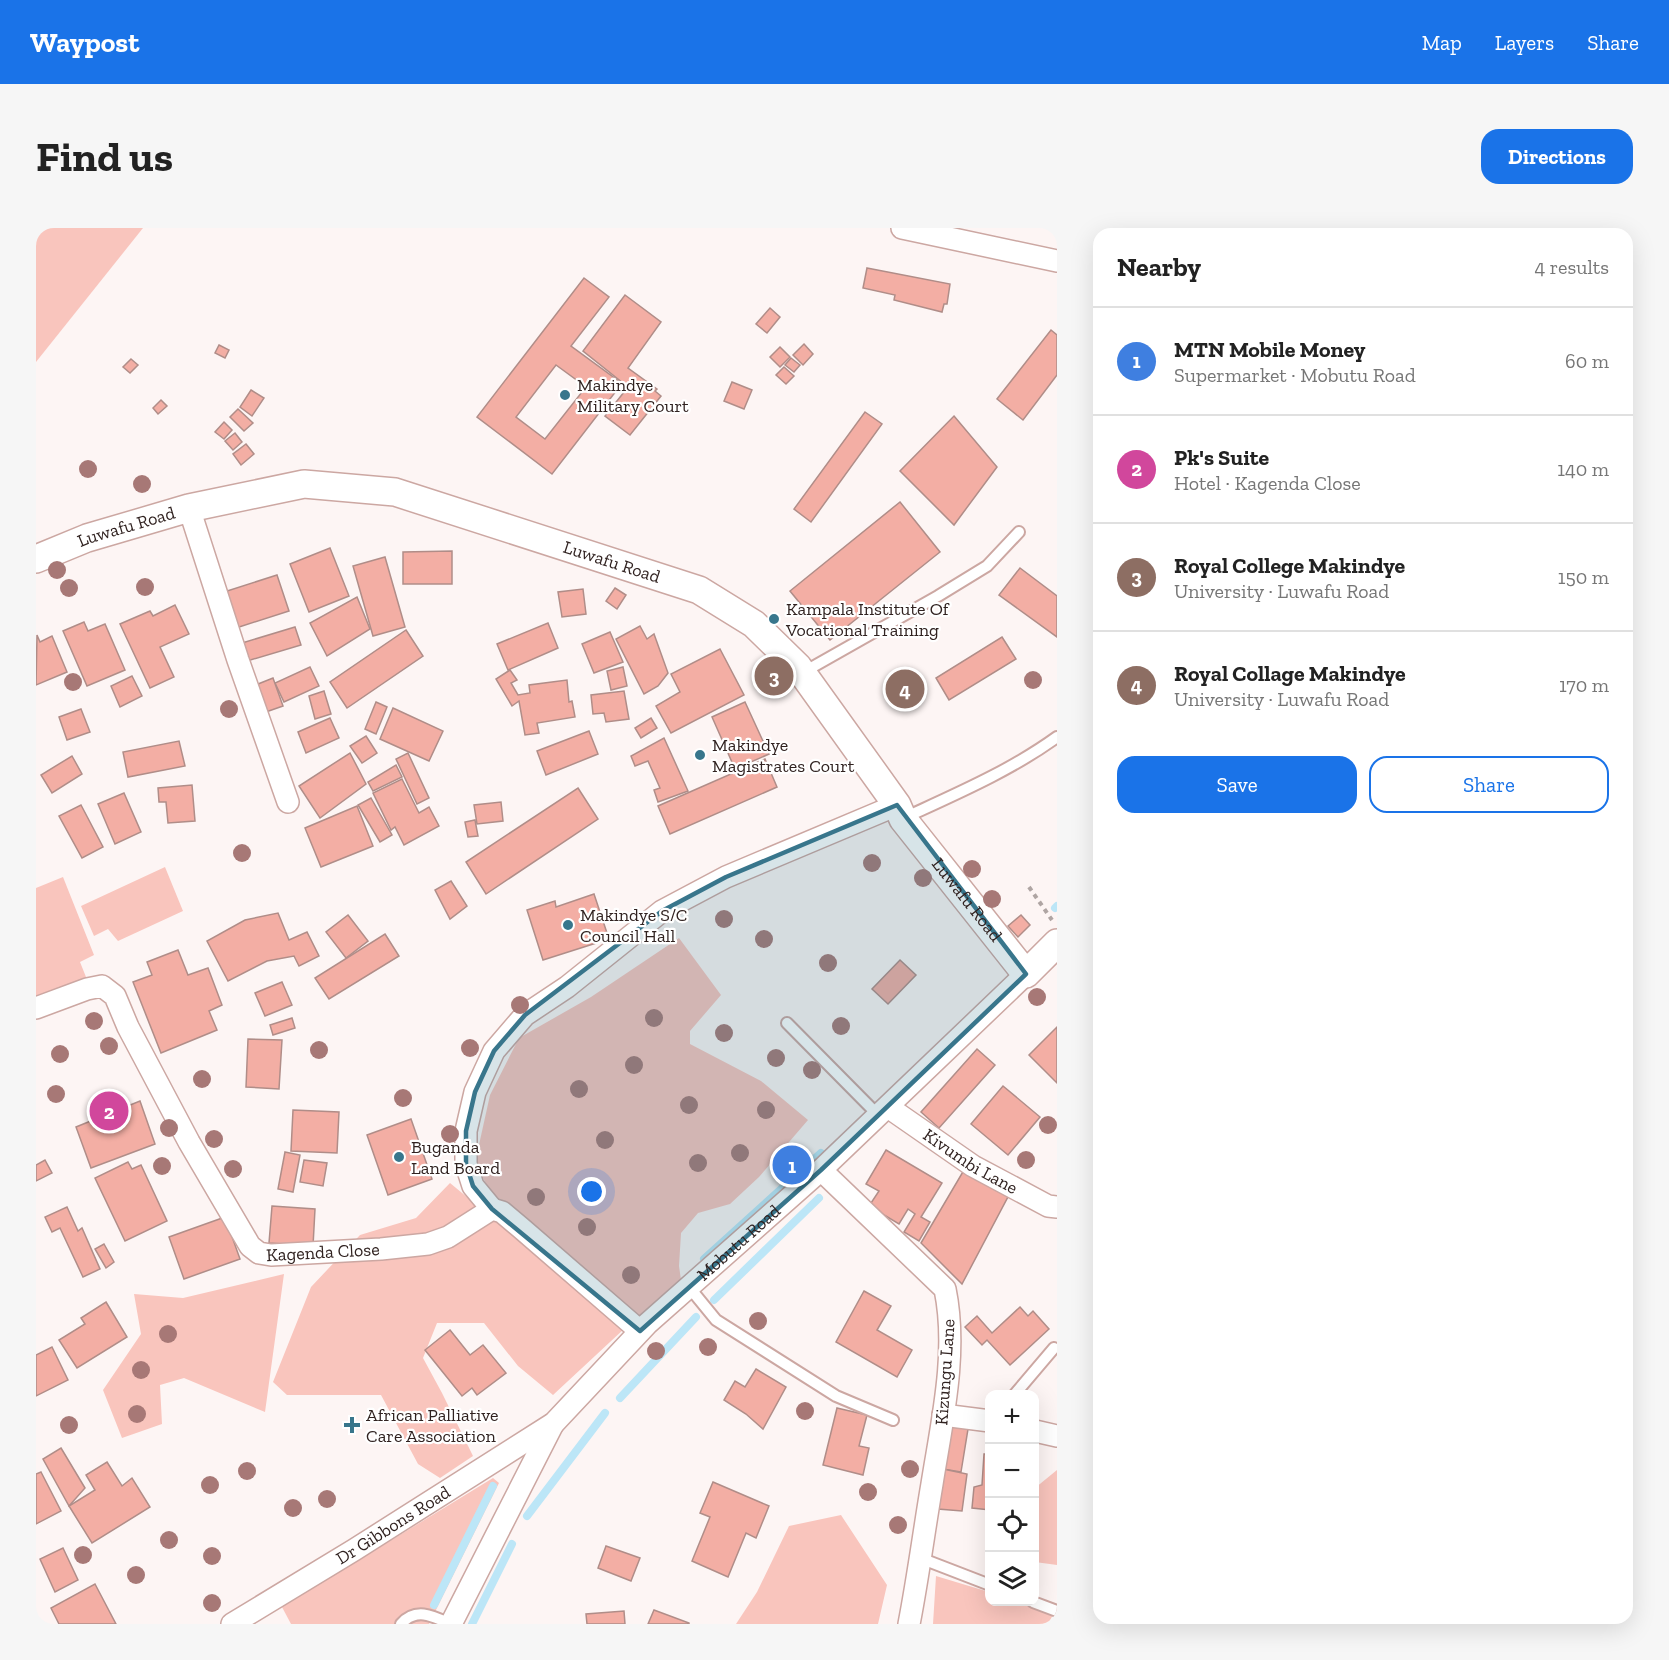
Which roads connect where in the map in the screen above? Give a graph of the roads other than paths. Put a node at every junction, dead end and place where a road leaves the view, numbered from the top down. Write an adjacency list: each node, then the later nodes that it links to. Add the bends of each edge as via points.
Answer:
1 (902, 228): 2 (street)
2 (960, 234): 3 (street)
3 (1057, 261)
4 (189, 508): 6 (street, Luwafu Road, via 87,538); 7 (street, Luwafu Road, via 304,483 395,492 699,590 754,624); 9 (street)
5 (1019, 532): 7 (lane, via 987,566)
6 (36, 559)
7 (802, 673): 10 (street, Luwafu Road)
8 (1057, 737): 10 (lane, via 976,786)
9 (288, 802)
10 (900, 812): 12 (street, Luwafu Road); 18 (street, via 726,877 662,911 567,987 525,1015 494,1051 475,1092 466,1131 466,1164 473,1186)
11 (1057, 943): 12 (street, Mobutu Road)
12 (1026, 974): 15 (street, Mobutu Road)
13 (36, 1008): 18 (street, Kagenda Close, via 102,986 115,996 189,1142 250,1246 259,1253 428,1244 448,1237)
14 (787, 1023): 15 (lane)
15 (883, 1111): 16 (street, Mobutu Road); 17 (street, Kivumbi Lane, via 974,1166 1048,1206)
16 (821, 1170): 19 (street, Mobutu Road); 23 (street, Kizungu Lane, via 945,1289 950,1311)
17 (1057, 1207)
18 (492, 1209): 20 (street, via 502,1212)
19 (689, 1287): 20 (street, Mobutu Road); 24 (lane, via 716,1320 836,1396)
20 (640, 1331): 26 (street, Mobutu Road)
21 (1054, 1348): 22 (lane)
22 (1019, 1390)
23 (943, 1415): 25 (street); 29 (street, Kizungu Lane)
24 (893, 1420)
25 (985, 1420)
26 (554, 1423): 33 (street, Dr Gibbons Road); 35 (street)
27 (1039, 1432): 28 (street)
28 (1057, 1436)
29 (920, 1558): 30 (lane); 36 (street, Kizungu Lane)
30 (985, 1583)
31 (1039, 1604): 32 (lane)
32 (1057, 1611)
33 (232, 1624)
34 (401, 1624): 35 (lane, via 416,1614 429,1614)
35 (451, 1624)
36 (909, 1624)

